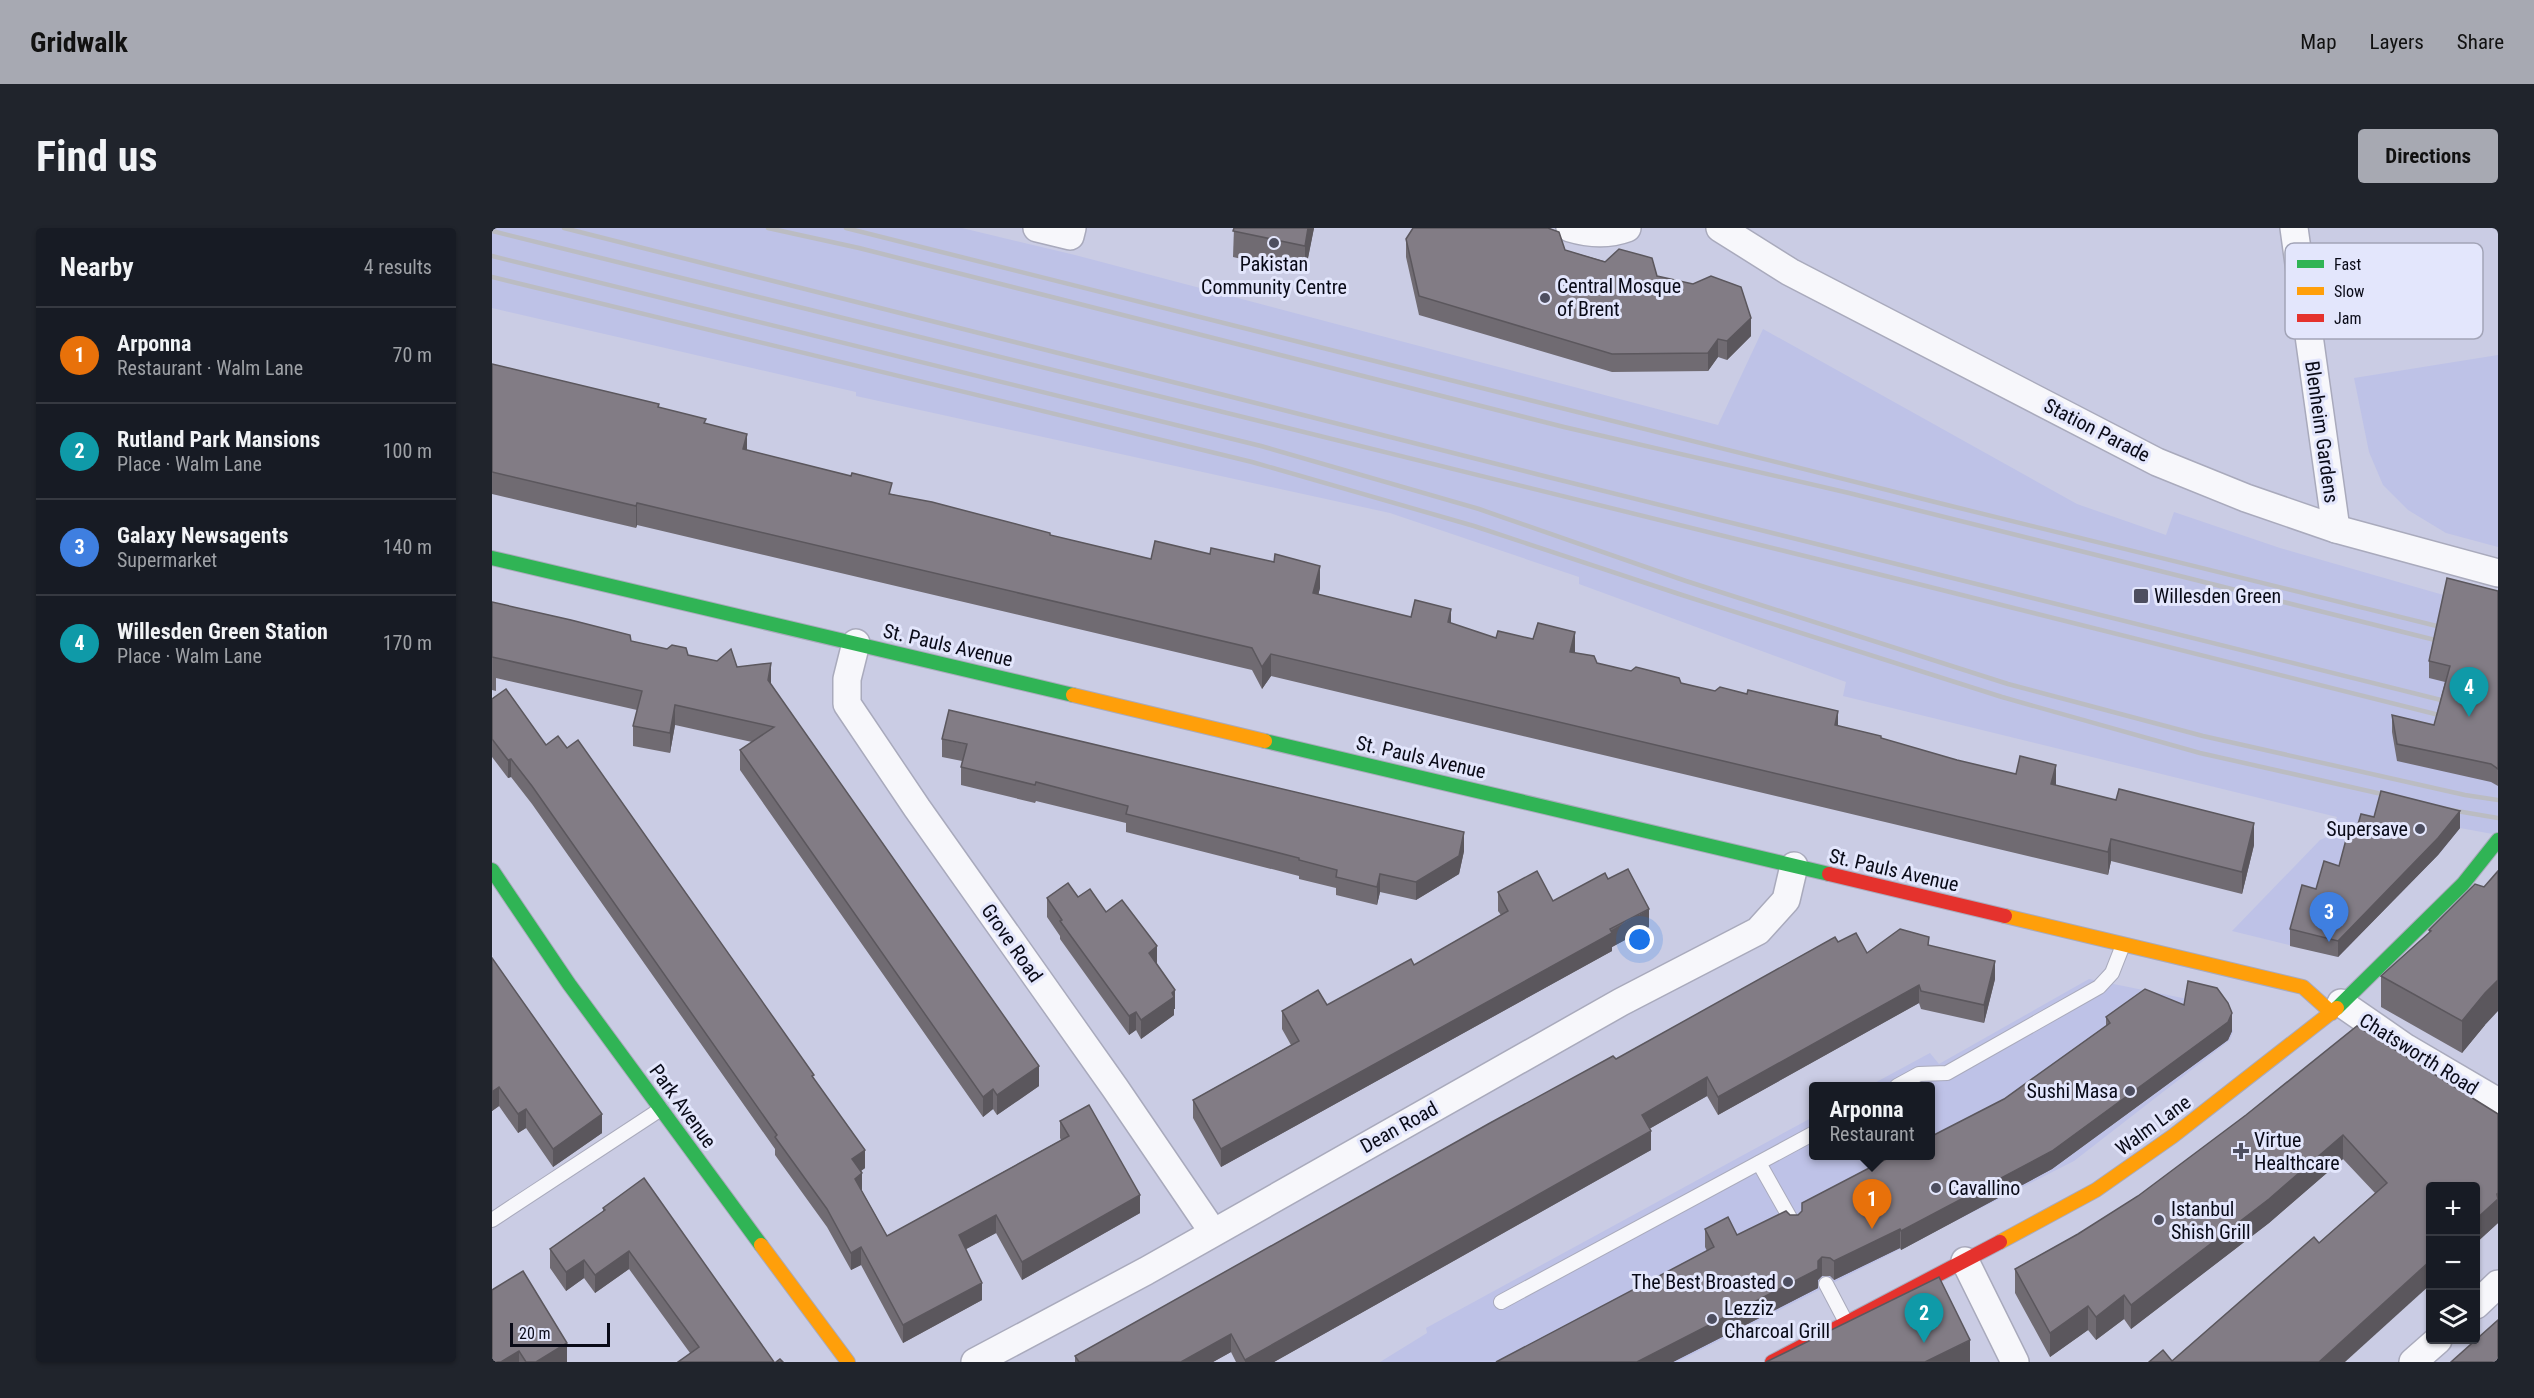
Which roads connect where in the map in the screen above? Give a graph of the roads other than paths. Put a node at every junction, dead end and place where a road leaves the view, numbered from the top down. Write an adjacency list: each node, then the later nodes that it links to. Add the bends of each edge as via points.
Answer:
1 (1037, 228): 2 (street, via 1070,236)
2 (1072, 228)
3 (1570, 228): 4 (street, via 1587,233)
4 (1627, 228)
5 (1720, 228): 9 (street, Station Parade, via 1790,272 2157,462)
6 (2294, 228): 7 (street, Blenheim Gardens)
7 (2296, 243)
8 (2309, 339): 9 (street, Blenheim Gardens)
9 (2336, 529): 11 (street, Station Parade)
10 (492, 558): 12 (street, St. Pauls Avenue)
11 (2498, 573)
12 (856, 643): 14 (street, St. Pauls Avenue); 25 (street, Grove Road, via 847,679 847,704)
13 (2498, 840): 17 (street, Walm Lane, via 2463,884)
14 (1794, 866): 16 (street, St. Pauls Avenue); 25 (street, Dean Road, via 1786,900 1758,931 1622,1002)
15 (492, 870): 20 (street, Park Avenue)
16 (2123, 945): 17 (street, St. Pauls Avenue, via 2303,987); 18 (lane, via 2112,973 2099,987 1947,1073 1919,1074)
17 (2337, 1008): 19 (street, Chatsworth Road); 26 (street, Walm Lane, via 2173,1136 2105,1183)
18 (1904, 1082)
19 (2498, 1102)
20 (661, 1109): 23 (lane); 33 (street, Park Avenue)
21 (1809, 1136): 22 (lane)
22 (1759, 1162): 24 (lane); 30 (lane)
23 (492, 1220)
24 (1794, 1225)
25 (1213, 1232): 34 (street, Dean Road)
26 (1965, 1261): 31 (street, Walm Lane); 36 (street)
27 (1826, 1284): 31 (lane)
28 (2498, 1284): 29 (street)
29 (2480, 1300)
30 (1501, 1302)
31 (1847, 1324): 35 (street, Walm Lane)
32 (2433, 1344): 37 (street)
33 (848, 1362)
34 (975, 1362)
35 (1772, 1362)
36 (2015, 1362)
37 (2413, 1362)

